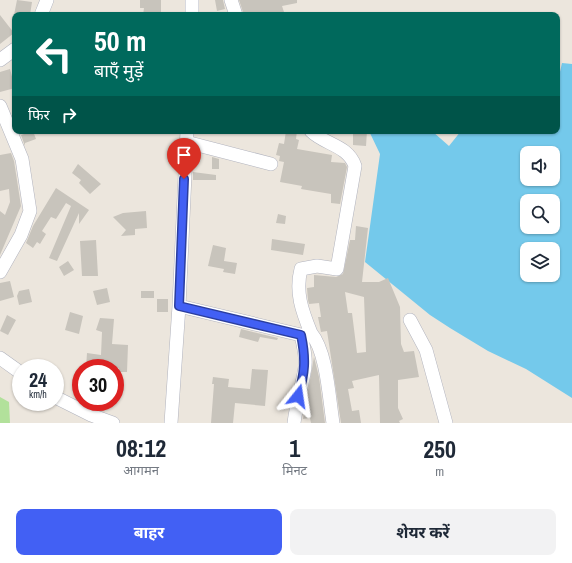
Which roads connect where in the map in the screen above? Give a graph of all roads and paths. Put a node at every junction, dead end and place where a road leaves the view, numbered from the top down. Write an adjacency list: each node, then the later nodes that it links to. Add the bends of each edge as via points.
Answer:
1 (47, 0): 4 (street)
2 (192, 0): 5 (street)
3 (231, 0): 6 (street)
4 (42, 12)
5 (192, 12)
6 (235, 12)
7 (12, 51): 8 (street)
8 (0, 60)
9 (0, 106): 13 (street, via 22,159 30,211 21,234)
10 (314, 134): 16 (street, via 345,151 355,166 337,269 316,266 301,269 297,292)
11 (186, 136): 12 (street); 14 (street)
12 (270, 164)
13 (0, 272)
14 (179, 306): 16 (street); 22 (street)
15 (410, 320): 25 (street, via 426,350)
16 (306, 334): 23 (street, via 305,372 295,407); 24 (street, via 316,339 323,363)
17 (0, 358): 18 (street)
18 (12, 367)
19 (64, 404): 20 (street)
20 (83, 418): 21 (street)
21 (113, 423)
22 (171, 423)
23 (294, 423)
24 (333, 423)
25 (446, 423)

